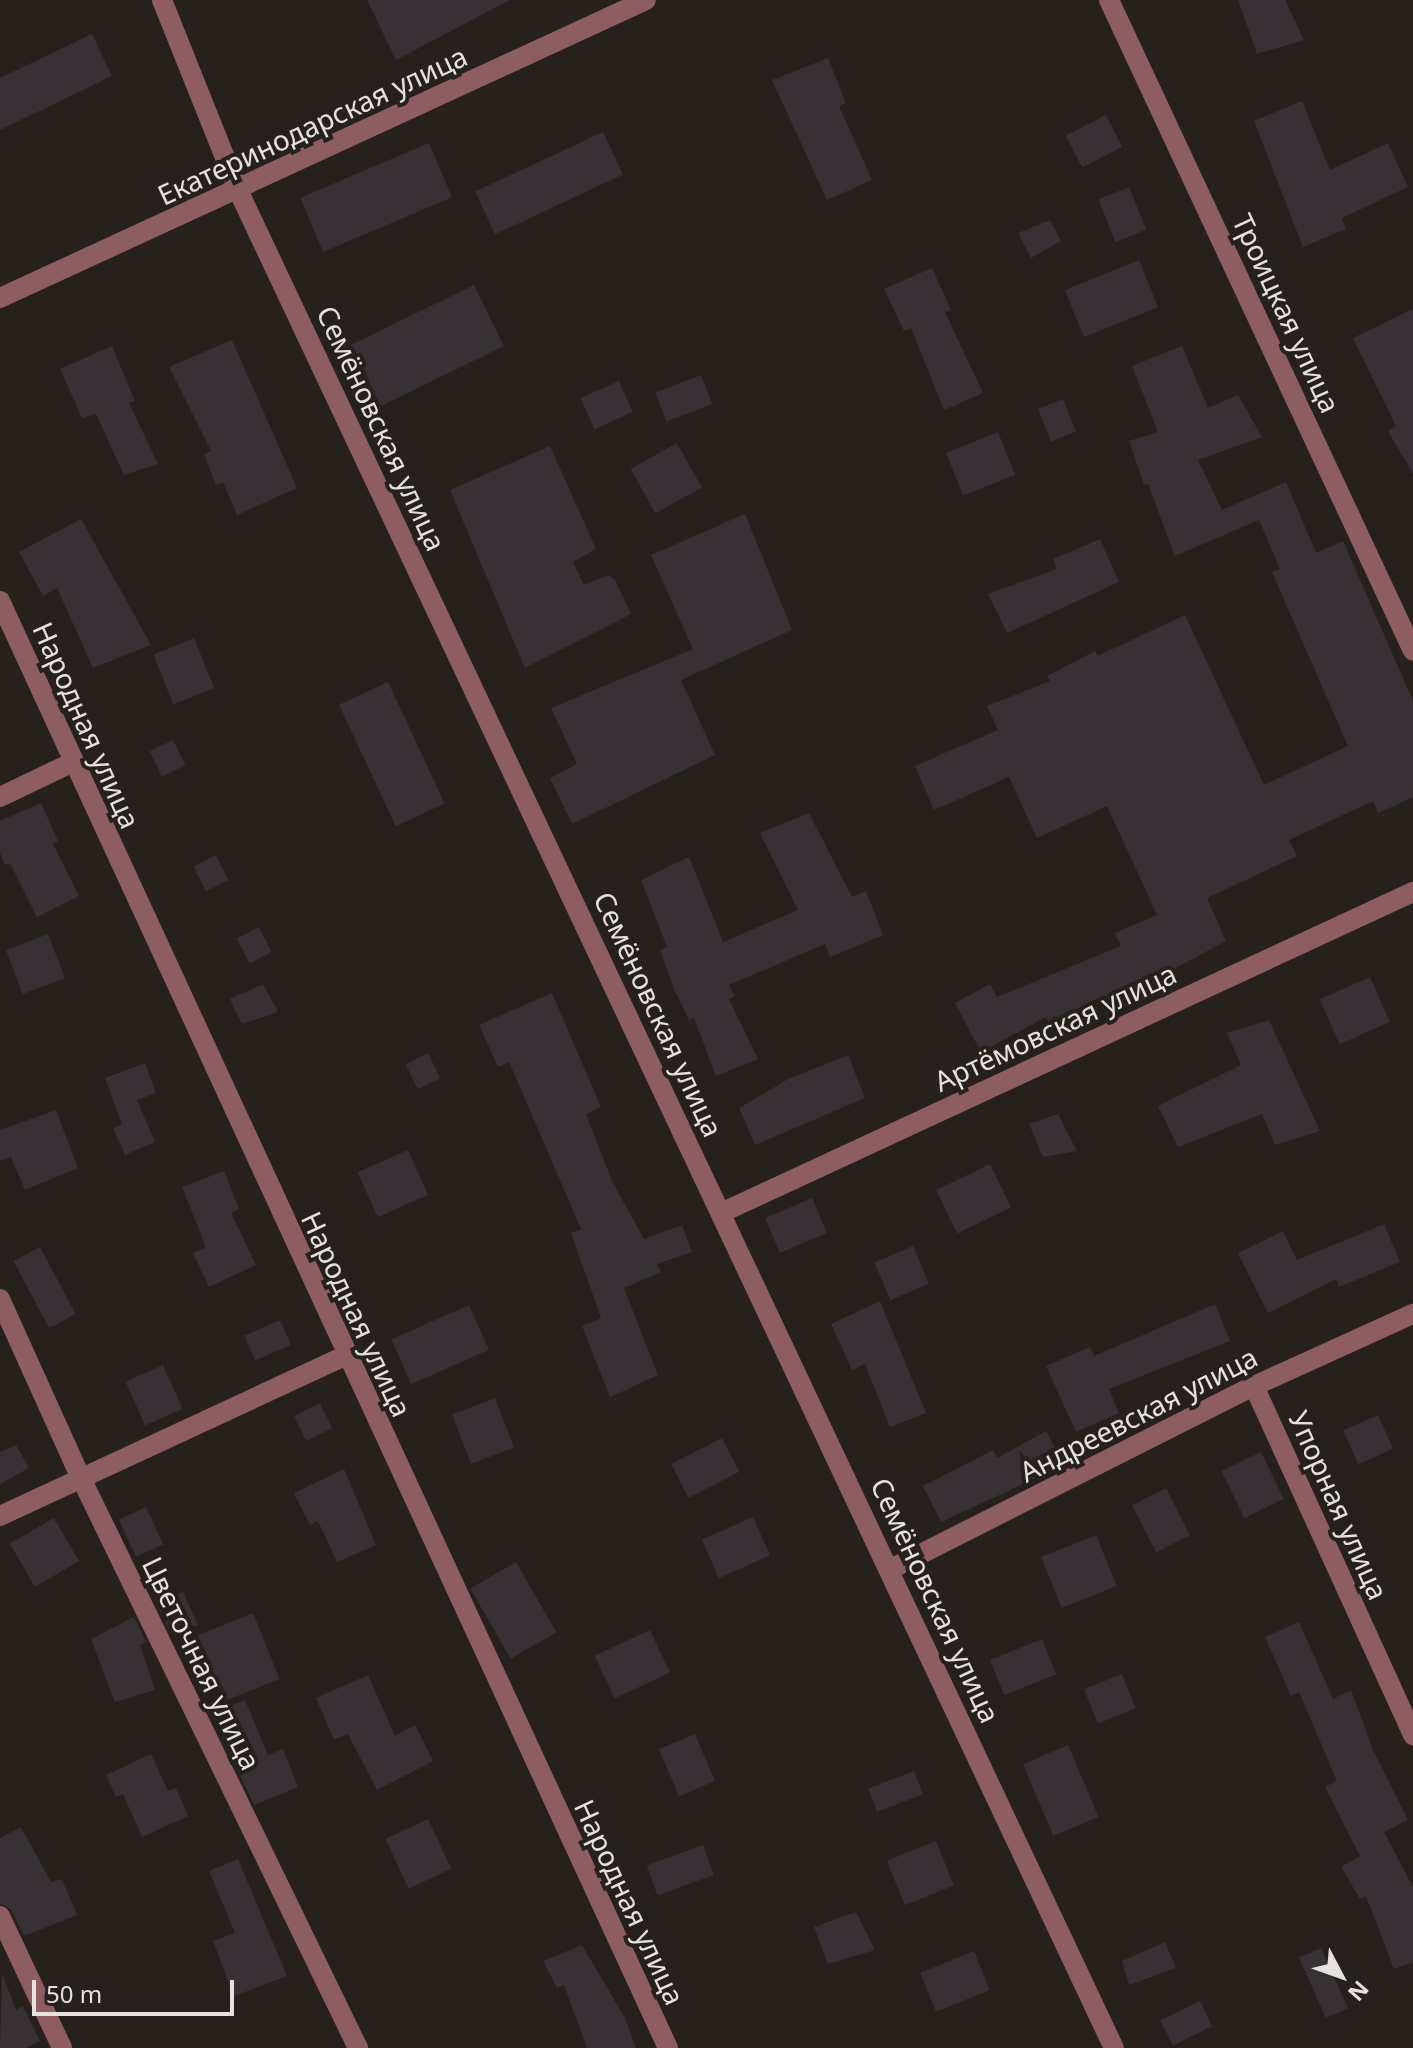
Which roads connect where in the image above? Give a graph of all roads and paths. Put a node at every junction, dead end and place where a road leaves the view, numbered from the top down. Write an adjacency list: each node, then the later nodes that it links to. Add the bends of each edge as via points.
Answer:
1 (162, 0): 4 (street, Семёновская улица)
2 (646, 0): 4 (street, Екатеринодарская улица)
3 (1109, 0): 7 (street, Троицкая улица)
4 (238, 190): 5 (street, Екатеринодарская улица); 11 (street, Семёновская улица)
5 (0, 298)
6 (0, 601): 8 (street, Народная улица)
7 (1413, 651)
8 (73, 762): 9 (street); 14 (street, Народная улица)
9 (0, 797)
10 (1413, 892): 11 (street, Артёмовская улица)
11 (721, 1213): 18 (street, Семёновская улица)
12 (0, 1299): 16 (street, Цветочная улица)
13 (1413, 1314): 15 (street, Андреевская улица)
14 (344, 1356): 16 (street); 23 (street, Народная улица)
15 (1254, 1386): 18 (street, Андреевская улица); 19 (street, Упорная улица)
16 (81, 1478): 17 (street); 22 (street, Цветочная улица)
17 (0, 1516)
18 (891, 1569): 24 (street, Семёновская улица)
19 (1413, 1735)
20 (0, 1916): 21 (street)
21 (62, 2048)
22 (358, 2048)
23 (668, 2048)
24 (1114, 2048)

